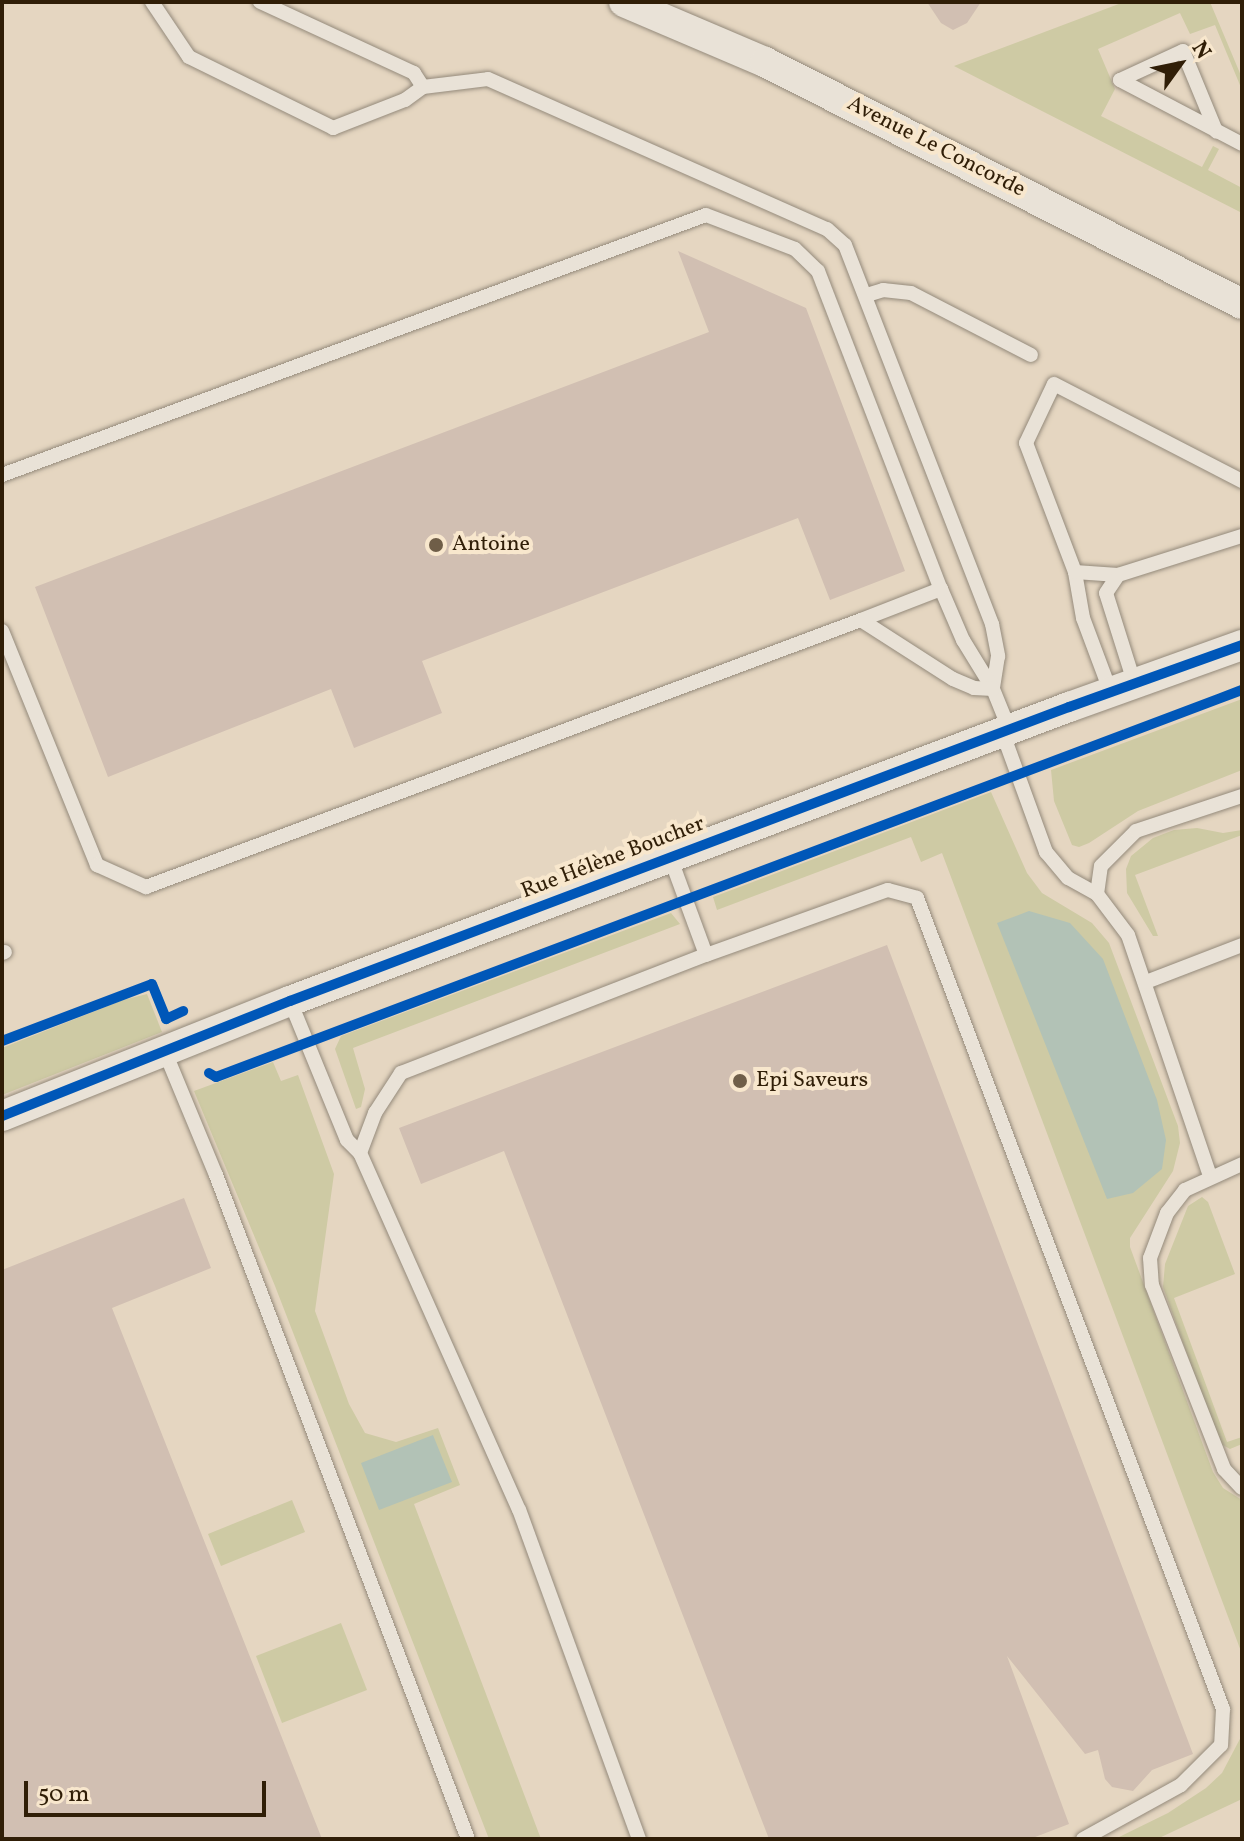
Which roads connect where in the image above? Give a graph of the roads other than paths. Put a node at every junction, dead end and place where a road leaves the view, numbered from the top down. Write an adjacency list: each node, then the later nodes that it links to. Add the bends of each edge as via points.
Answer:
1 (152, 2): 4 (lane, via 189,57 333,128 405,100)
2 (260, 2): 4 (lane, via 414,73)
3 (624, 2): 8 (street, Avenue Le Concorde, via 765,62)
4 (423, 87): 7 (lane, via 488,79 827,229 845,245)
5 (1216, 131): 5 (lane, via 1133,87 1120,80 1183,51); 6 (lane)
6 (1242, 144)
7 (867, 295): 9 (lane, via 883,290 911,293); 19 (lane, via 992,624 998,656)
8 (1242, 304)
9 (1031, 355)
10 (2, 475): 15 (lane, via 706,215 795,249 818,271)
11 (1242, 481): 13 (lane, via 1054,384 1026,443)
12 (1242, 536): 14 (lane)
13 (1075, 572): 14 (lane); 20 (lane, via 1083,618)
14 (1118, 575): 20 (lane, via 1106,593)
15 (941, 589): 16 (lane); 19 (lane, via 963,640)
16 (861, 620): 17 (lane, via 146,887 97,865); 19 (lane, via 953,679)
17 (2, 631)
18 (1242, 645): 20 (street, Rue Hélène Boucher)
19 (993, 689): 21 (lane)
20 (1123, 689): 21 (street, Rue Hélène Boucher)
21 (1006, 732): 23 (street, Rue Hélène Boucher); 24 (lane, via 1046,852 1068,878)
22 (1242, 796): 24 (lane, via 1136,831 1101,866)
23 (670, 857): 26 (lane); 28 (street, Rue Hélène Boucher)
24 (1097, 894): 27 (lane, via 1128,935)
25 (1242, 945): 27 (lane)
26 (706, 955): 31 (lane, via 401,1073 375,1113); 37 (lane, via 888,890 917,898 1223,1709 1221,1745 1181,1785)
27 (1146, 982): 33 (lane)
28 (290, 1001): 29 (street, Rue Hélène Boucher); 31 (lane, via 347,1140)
29 (165, 1052): 30 (street, Rue Hélène Boucher); 35 (lane)
30 (2, 1116)
31 (360, 1153): 36 (lane, via 519,1510)
32 (1242, 1164): 33 (lane)
33 (1210, 1176): 34 (lane, via 1185,1190 1167,1213 1150,1258 1152,1285 1224,1469)
34 (1242, 1488)
35 (468, 1839)
36 (639, 1839)
37 (1083, 1839)

